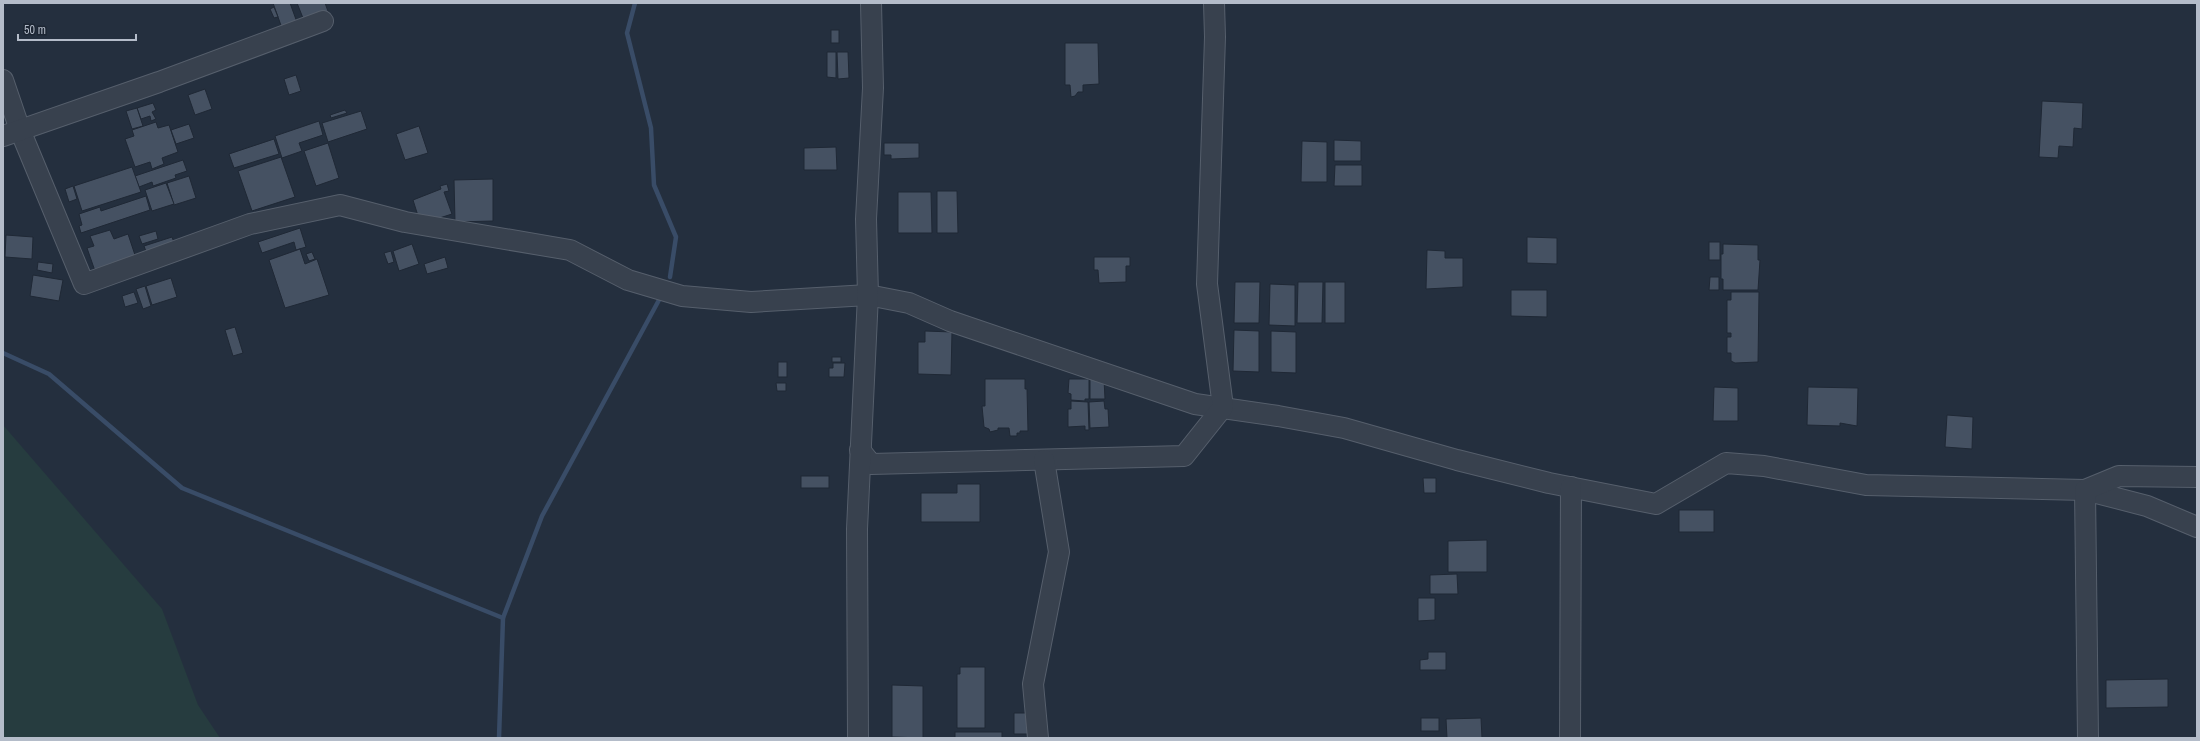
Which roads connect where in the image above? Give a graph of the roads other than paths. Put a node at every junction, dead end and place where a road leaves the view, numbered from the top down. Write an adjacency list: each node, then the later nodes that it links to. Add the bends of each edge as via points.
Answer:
1 (871, 3): 6 (street, via 873,88 866,219)
2 (1214, 3): 7 (street, via 1207,284)
3 (323, 21): 5 (street, via 159,82)
4 (3, 80): 5 (street)
5 (11, 133): 6 (street, via 84,284 250,224 340,206 405,222 570,250 628,280 682,296 751,302)
6 (868, 295): 7 (street, via 909,303 950,321 1195,404); 8 (street)
7 (1223, 407): 9 (street, via 1184,456); 11 (street, via 1344,428 1457,460)
8 (860, 450): 9 (street, via 871,464); 14 (street, via 857,529)
9 (1044, 460): 15 (street, via 1059,552 1033,684)
10 (2197, 477): 12 (street, via 2119,476)
11 (1571, 487): 12 (street, via 1656,504 1726,463 1764,466 1866,485); 16 (street)
12 (2084, 490): 13 (street, via 2147,506); 17 (street)
13 (2197, 528)
14 (858, 738)
15 (1038, 738)
16 (1570, 738)
17 (2088, 738)

